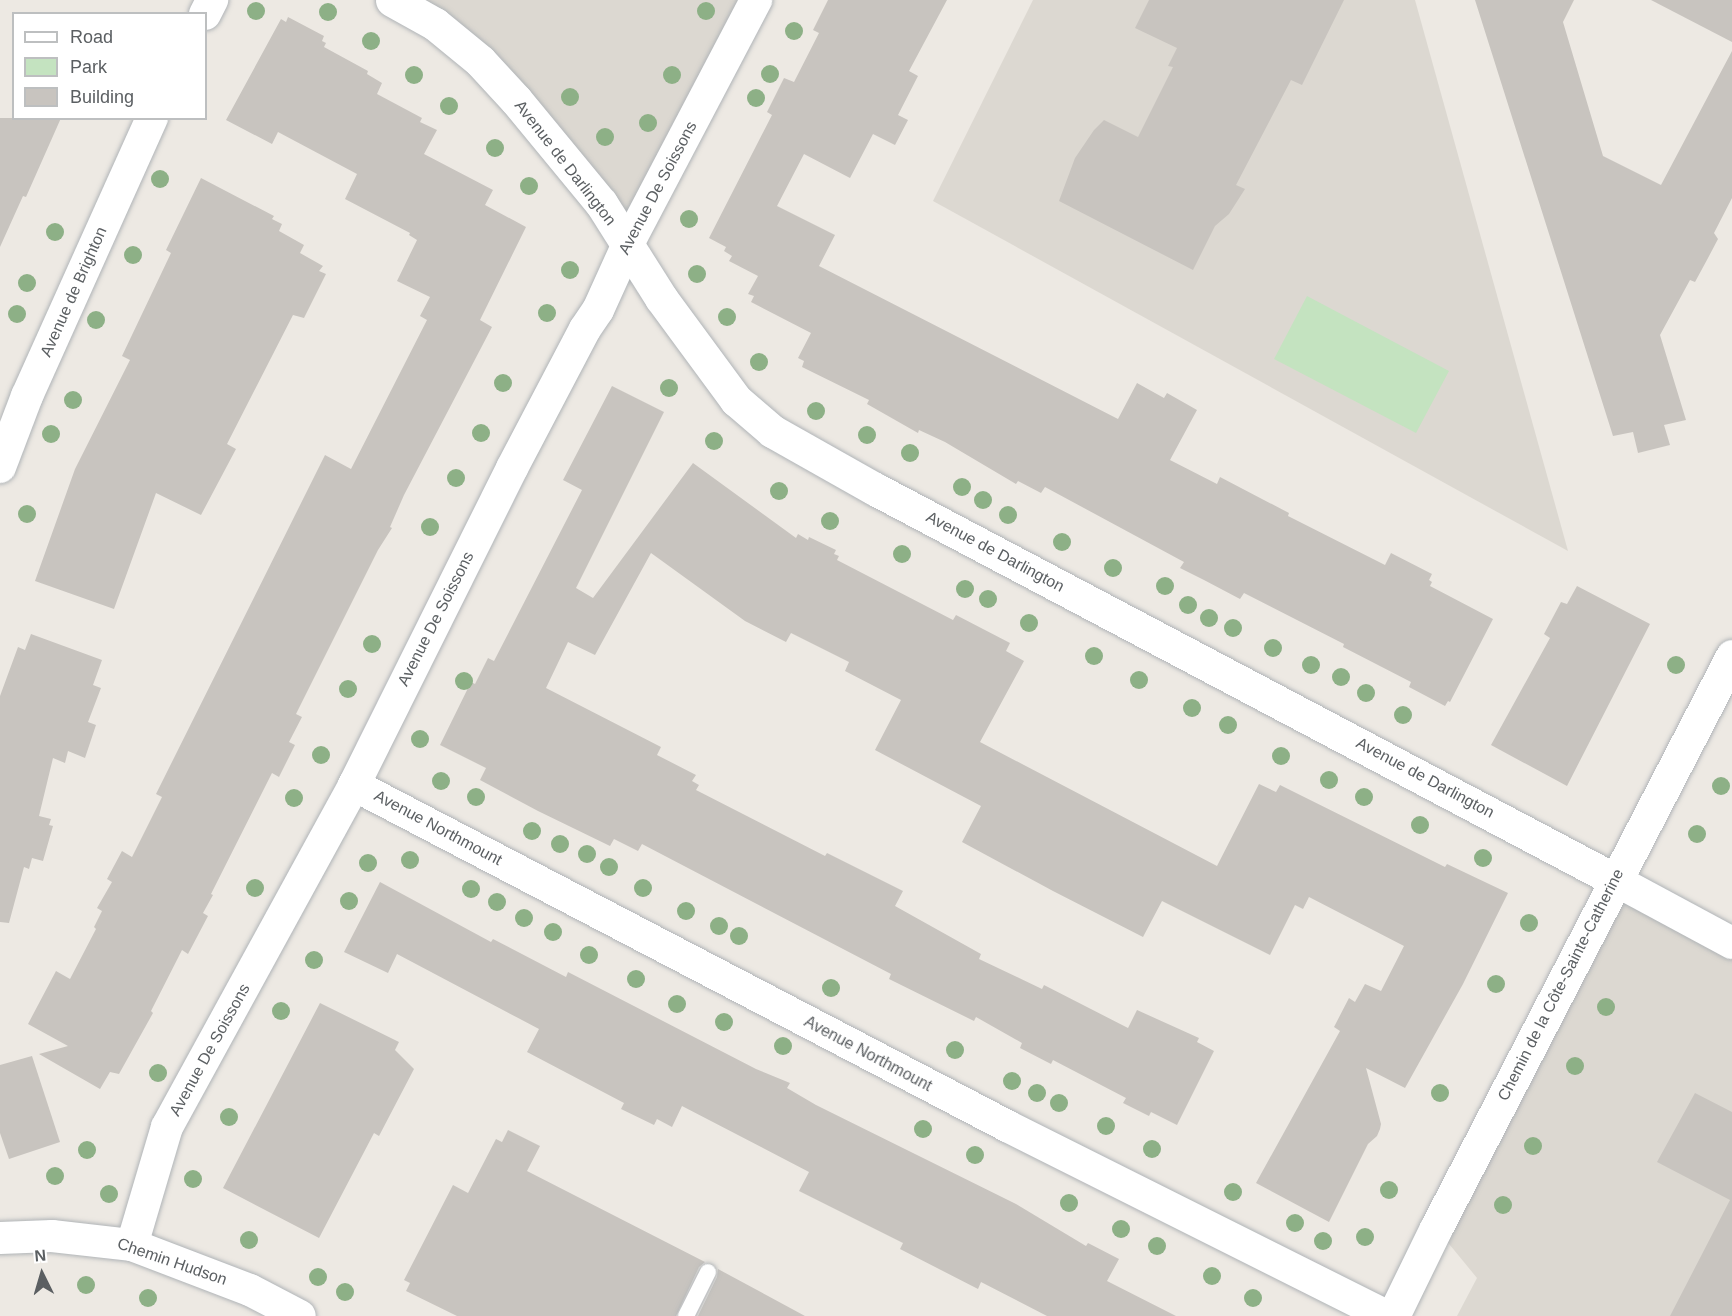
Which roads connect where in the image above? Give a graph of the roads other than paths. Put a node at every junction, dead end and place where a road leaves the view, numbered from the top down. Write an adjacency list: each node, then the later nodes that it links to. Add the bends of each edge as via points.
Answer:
1 (392, 0): 4 (street, Avenue de Darlington, via 435,24 480,61 601,203)
2 (756, 0): 4 (street, Avenue De Soissons)
3 (151, 120): 5 (street, Avenue de Brighton, via 27,396)
4 (628, 244): 7 (street, Avenue De Soissons, via 598,310 512,468); 8 (street, Avenue de Darlington, via 661,298 736,400 772,431)
5 (0, 467)
6 (1732, 656): 8 (street, Chemin de la Côte-Sainte-Catherine)
7 (354, 785): 11 (street, Avenue De Soissons, via 167,1127); 15 (street, Avenue Northmount, via 997,1121)
8 (1615, 880): 9 (street, Avenue de Darlington); 16 (street, Chemin de la Côte-Sainte-Catherine)
9 (1732, 943)
10 (0, 1238): 11 (street, Chemin Hudson, via 52,1236)
11 (132, 1245): 13 (street, Chemin Hudson, via 250,1290)
12 (708, 1272): 14 (lane)
13 (300, 1316)
14 (686, 1316)
15 (1386, 1316)
16 (1393, 1316)

